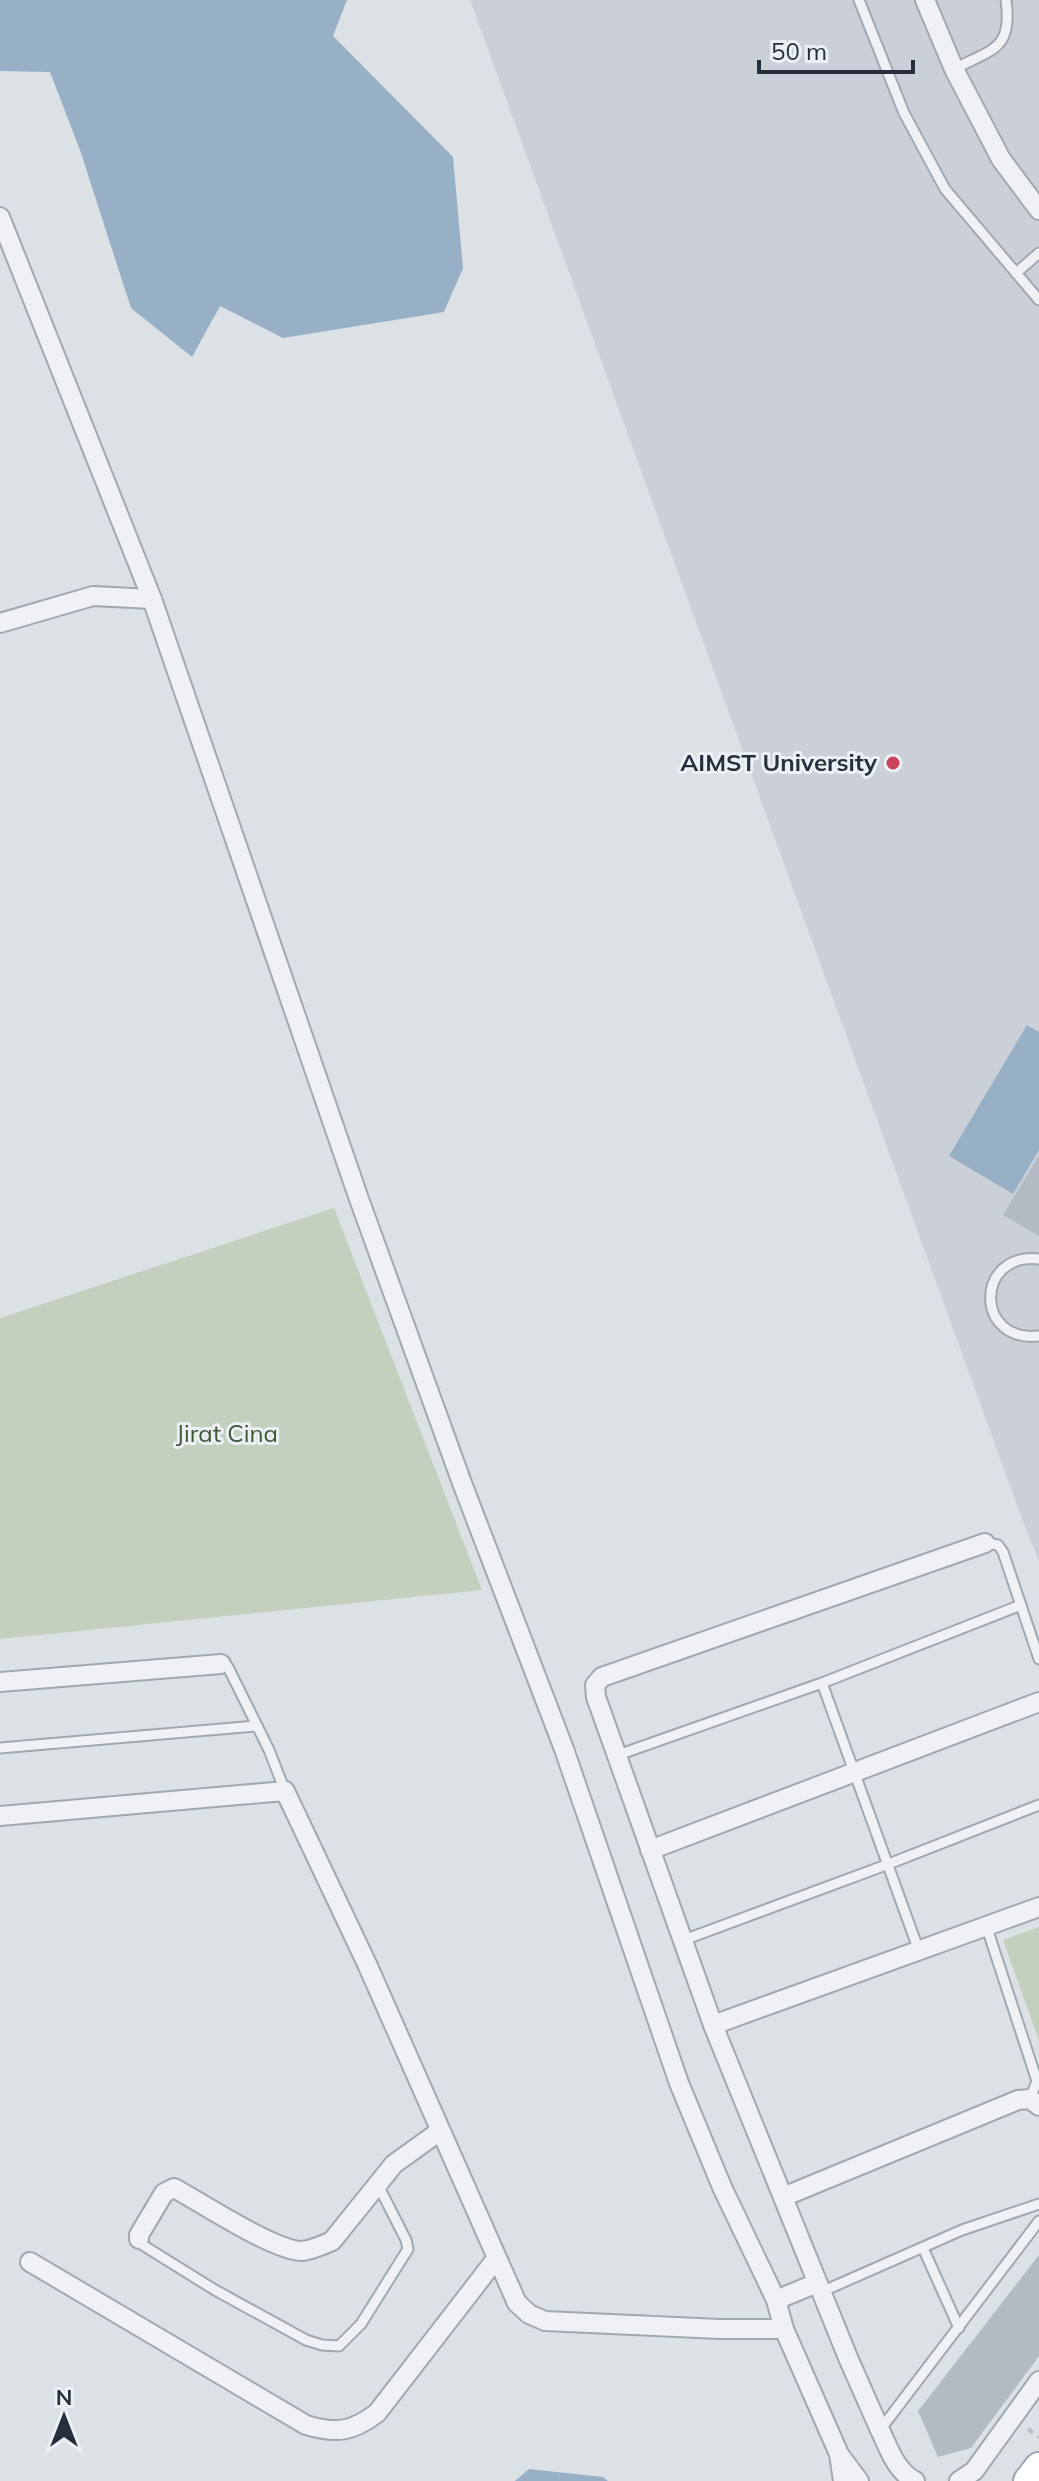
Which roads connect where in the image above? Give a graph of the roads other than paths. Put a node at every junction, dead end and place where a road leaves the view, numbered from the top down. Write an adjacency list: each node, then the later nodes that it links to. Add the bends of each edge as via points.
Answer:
1 (859, 0): 8 (lane, via 904,113 945,189)
2 (925, 0): 4 (street)
3 (1006, 0): 4 (lane, via 1007,32 999,45)
4 (954, 69): 5 (street, via 1001,159)
5 (1039, 210)
6 (0, 217): 10 (street)
7 (1039, 253): 8 (lane)
8 (1016, 273): 9 (lane)
9 (1039, 300)
10 (152, 599): 11 (street, via 93,596); 46 (street, via 359,1199 564,1749 679,2083)
11 (0, 623)
12 (1039, 1259): 13 (lane, via 1023,1258 999,1271 990,1296 996,1319 1005,1329)
13 (1039, 1336)
14 (985, 1543): 15 (lane, via 995,1543 1003,1552); 23 (street, via 602,1677 595,1685 596,1697)
15 (1021, 1605): 16 (lane); 19 (lane)
16 (1039, 1659)
17 (221, 1664): 18 (street); 21 (lane, via 228,1667)
18 (0, 1682)
19 (822, 1683): 23 (lane); 24 (lane)
20 (1039, 1702): 24 (street)
21 (257, 1726): 22 (lane); 25 (lane)
22 (0, 1748)
23 (618, 1755): 28 (street)
24 (854, 1773): 28 (street); 29 (lane)
25 (285, 1791): 27 (street); 36 (street)
26 (1039, 1805): 29 (lane)
27 (0, 1816)
28 (650, 1850): 32 (street)
29 (886, 1865): 32 (lane); 33 (lane)
30 (1039, 1907): 31 (street)
31 (986, 1925): 33 (street); 35 (lane, via 1037,2081)
32 (681, 1941): 34 (street)
33 (919, 1951): 34 (street)
34 (713, 2025): 38 (street)
35 (1034, 2102): 38 (street, via 1018,2100)
36 (440, 2131): 37 (street, via 404,2155); 43 (street)
37 (377, 2183): 41 (street, via 332,2241 303,2251 270,2242 174,2188 164,2193); 41 (lane, via 408,2249 361,2324 339,2346 306,2340 215,2290)
38 (783, 2197): 45 (street)
39 (1039, 2204): 42 (lane)
40 (1039, 2221): 47 (lane)
41 (139, 2239)
42 (923, 2248): 45 (lane); 47 (lane)
43 (496, 2259): 44 (street, via 377,2413 342,2431 306,2425); 48 (street, via 517,2303 545,2321)
44 (30, 2262)
45 (819, 2287): 46 (street); 50 (street)
46 (776, 2300): 48 (street)
47 (959, 2328): 50 (lane)
48 (784, 2329): 51 (street)
49 (1039, 2381): 56 (street, via 974,2471)
50 (880, 2430): 55 (street, via 897,2465)
51 (839, 2454): 53 (street); 54 (street)
52 (1039, 2467): 57 (main road)
53 (843, 2481)
54 (859, 2481)
55 (915, 2481)
56 (959, 2481)
57 (1028, 2481)

